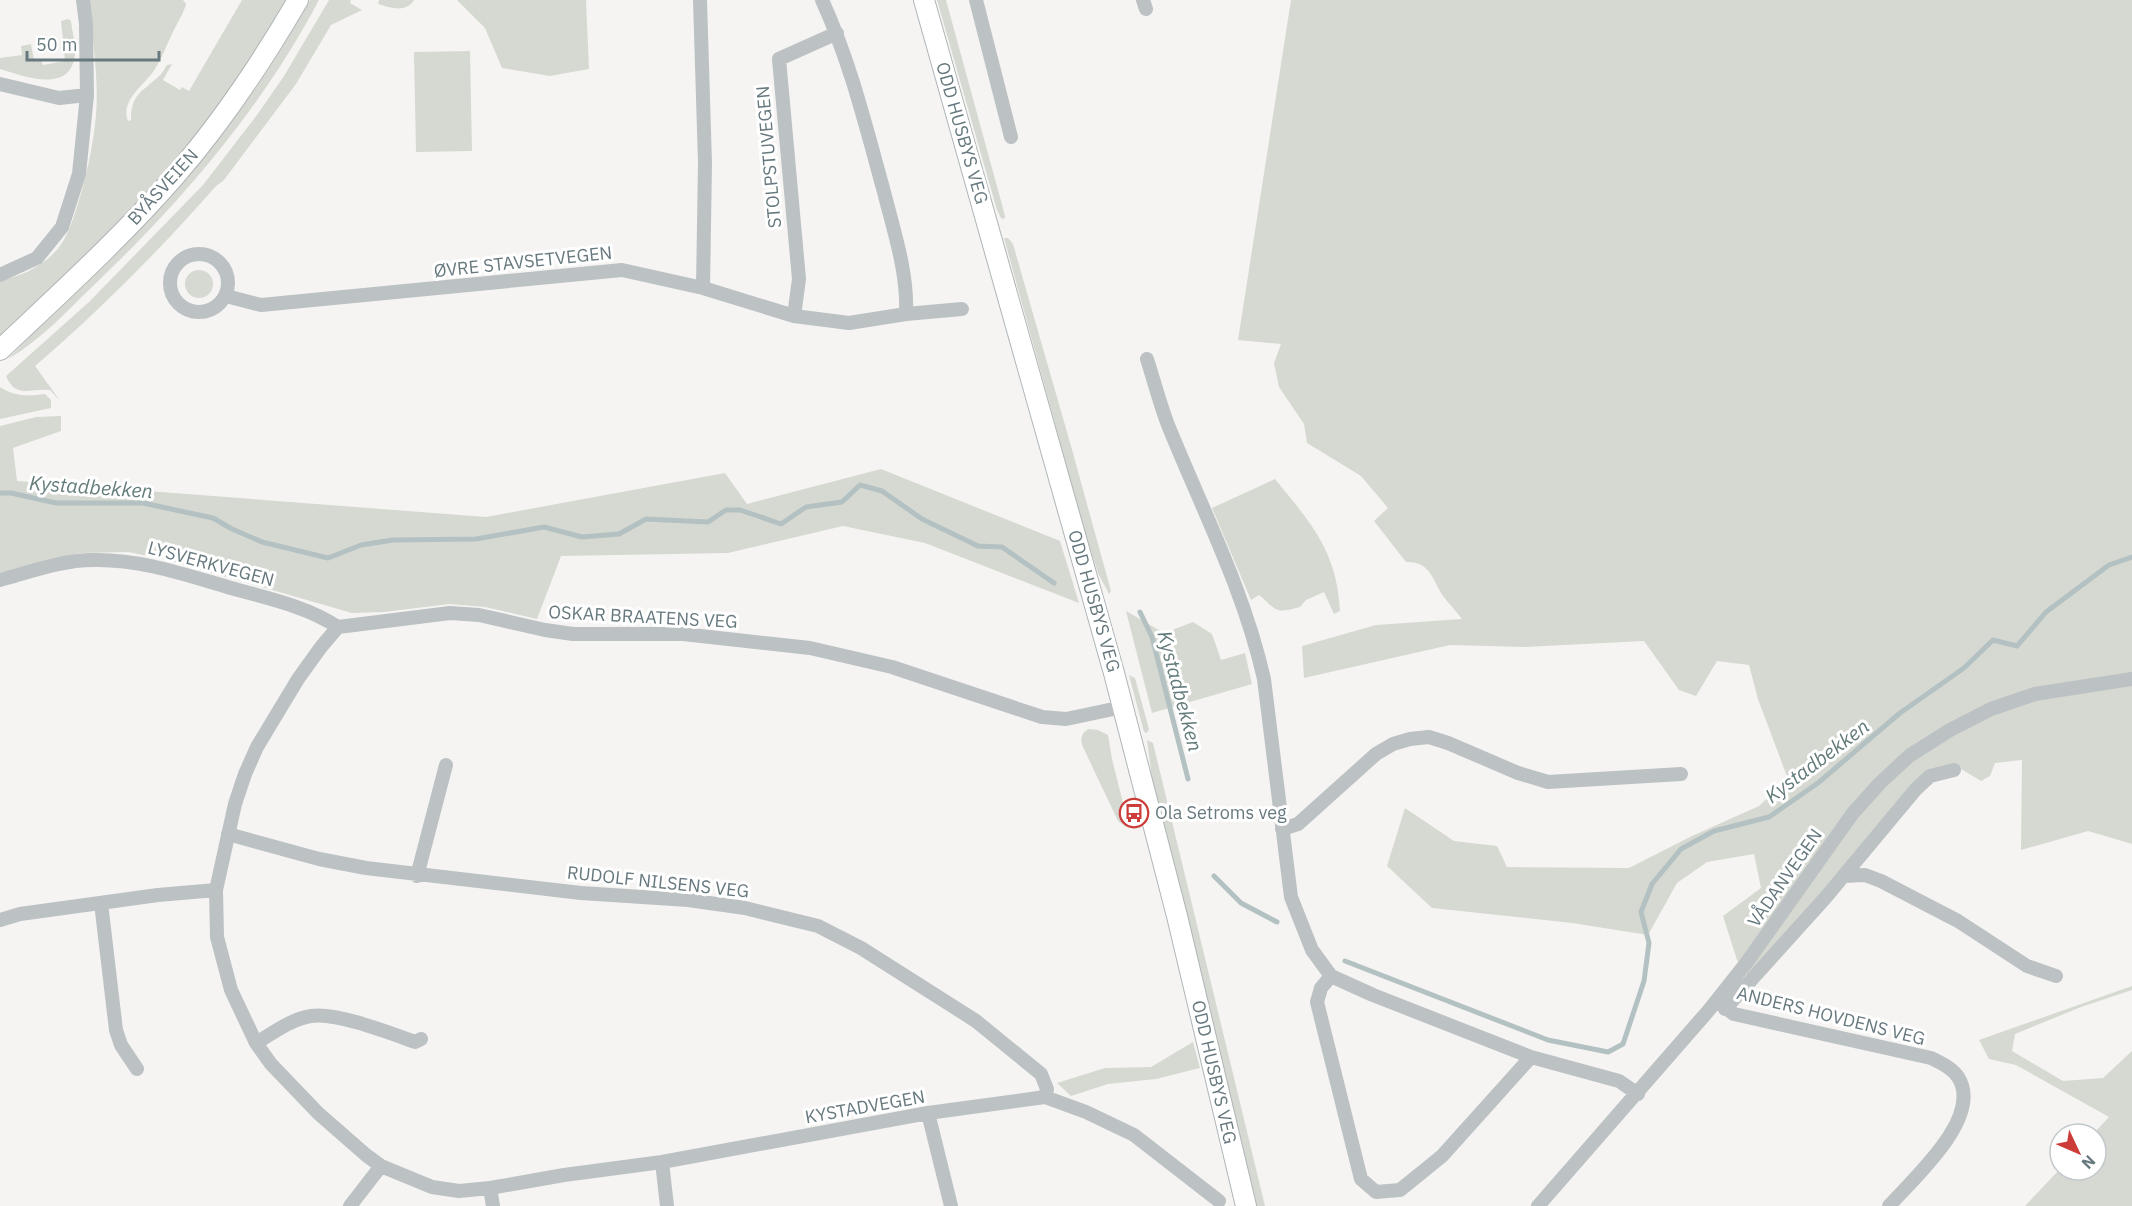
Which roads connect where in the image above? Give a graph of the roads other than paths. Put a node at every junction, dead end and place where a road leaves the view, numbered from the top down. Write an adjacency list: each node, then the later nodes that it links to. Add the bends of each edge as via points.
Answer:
1 (83, 0): 9 (street)
2 (298, 0): 17 (street, BYÅSVEIEN, via 216,126 175,176)
3 (700, 0): 12 (street, via 705,163)
4 (822, 0): 7 (street)
5 (924, 0): 22 (street, ODD HUSBYS VEG)
6 (976, 0): 10 (street)
7 (837, 33): 15 (street, via 897,242 907,292); 16 (street, STOLPSTUVEGEN, via 779,59 798,279)
8 (0, 84): 9 (street, via 59,98)
9 (87, 95): 11 (street, via 79,174 62,227 38,258)
10 (1011, 137)
11 (0, 275)
12 (703, 288): 13 (street, ØVRE STAVSETVEGEN, via 622,270 261,305); 16 (street, ØVRE STAVSETVEGEN)
13 (226, 296): 13 (street, via 206,312 188,310 174,298 170,279 173,271 178,263 195,254 213,257 226,270)
14 (962, 309): 15 (street, ØVRE STAVSETVEGEN)
15 (906, 314): 16 (street, ØVRE STAVSETVEGEN, via 849,323)
16 (794, 316)
17 (0, 350)
18 (1147, 360): 26 (street, via 1168,423 1257,646)
19 (0, 580): 20 (street, LYSVERKVEGEN, via 92,560 142,563 312,612)
20 (338, 627): 22 (street, OSKAR BRAATENS VEG, via 450,613 573,633 683,634 810,648 892,667 1042,717 1066,719); 27 (street, via 298,679 257,747)
21 (2132, 679): 35 (street, VÅDANVEGEN, via 2035,694 1990,709 1909,756 1853,813)
22 (1123, 707): 51 (street, ODD HUSBYS VEG)
23 (446, 765): 28 (street)
24 (1954, 770): 29 (street, VÅDANVEGEN, via 1930,776 1916,789)
25 (1681, 774): 26 (street, via 1548,782 1429,737 1410,739 1376,754 1298,824)
26 (1282, 829): 33 (street, via 1291,897 1312,950)
27 (228, 834): 28 (street, RUDOLF NILSENS VEG, via 319,859); 30 (street)
28 (417, 876): 41 (street, RUDOLF NILSENS VEG, via 688,900 744,908 818,926 854,944 976,1021 1041,1074 1047,1089)
29 (1844, 876): 34 (street, via 1865,875 1881,881 1958,921 2027,966); 35 (street, VÅDANVEGEN)
30 (216, 890): 31 (street); 37 (street, via 217,937 231,990)
31 (101, 903): 32 (street); 39 (street, via 116,1030)
32 (0, 920)
33 (1331, 976): 38 (street); 38 (street, via 1317,1002 1361,1179 1376,1192 1400,1190 1442,1156)
34 (2056, 976)
35 (1721, 1005): 40 (street, VÅDANVEGEN); 53 (street, ANDERS HOVDENS VEG, via 1734,1014 1931,1058 1953,1071 1962,1088 1959,1119 1946,1142)
36 (421, 1039): 37 (street, via 415,1042 333,1017 312,1015 283,1026)
37 (256, 1043): 44 (street, via 271,1065 318,1113)
38 (1531, 1057): 40 (street, via 1620,1082)
39 (137, 1069)
40 (1638, 1094): 52 (street, VÅDANVEGEN)
41 (1045, 1097): 42 (street, KYSTADVEGEN); 46 (street, KYSTADVEGEN, via 1134,1135)
42 (928, 1113): 43 (street, KYSTADVEGEN); 50 (street)
43 (662, 1162): 45 (street, KYSTADVEGEN); 49 (street)
44 (381, 1166): 45 (street, KYSTADVEGEN, via 432,1187 459,1191); 47 (street)
45 (490, 1188): 48 (street)
46 (1219, 1202)
47 (350, 1206)
48 (493, 1206)
49 (667, 1206)
50 (951, 1206)
51 (1246, 1206)
52 (1538, 1206)
53 (1889, 1206)

